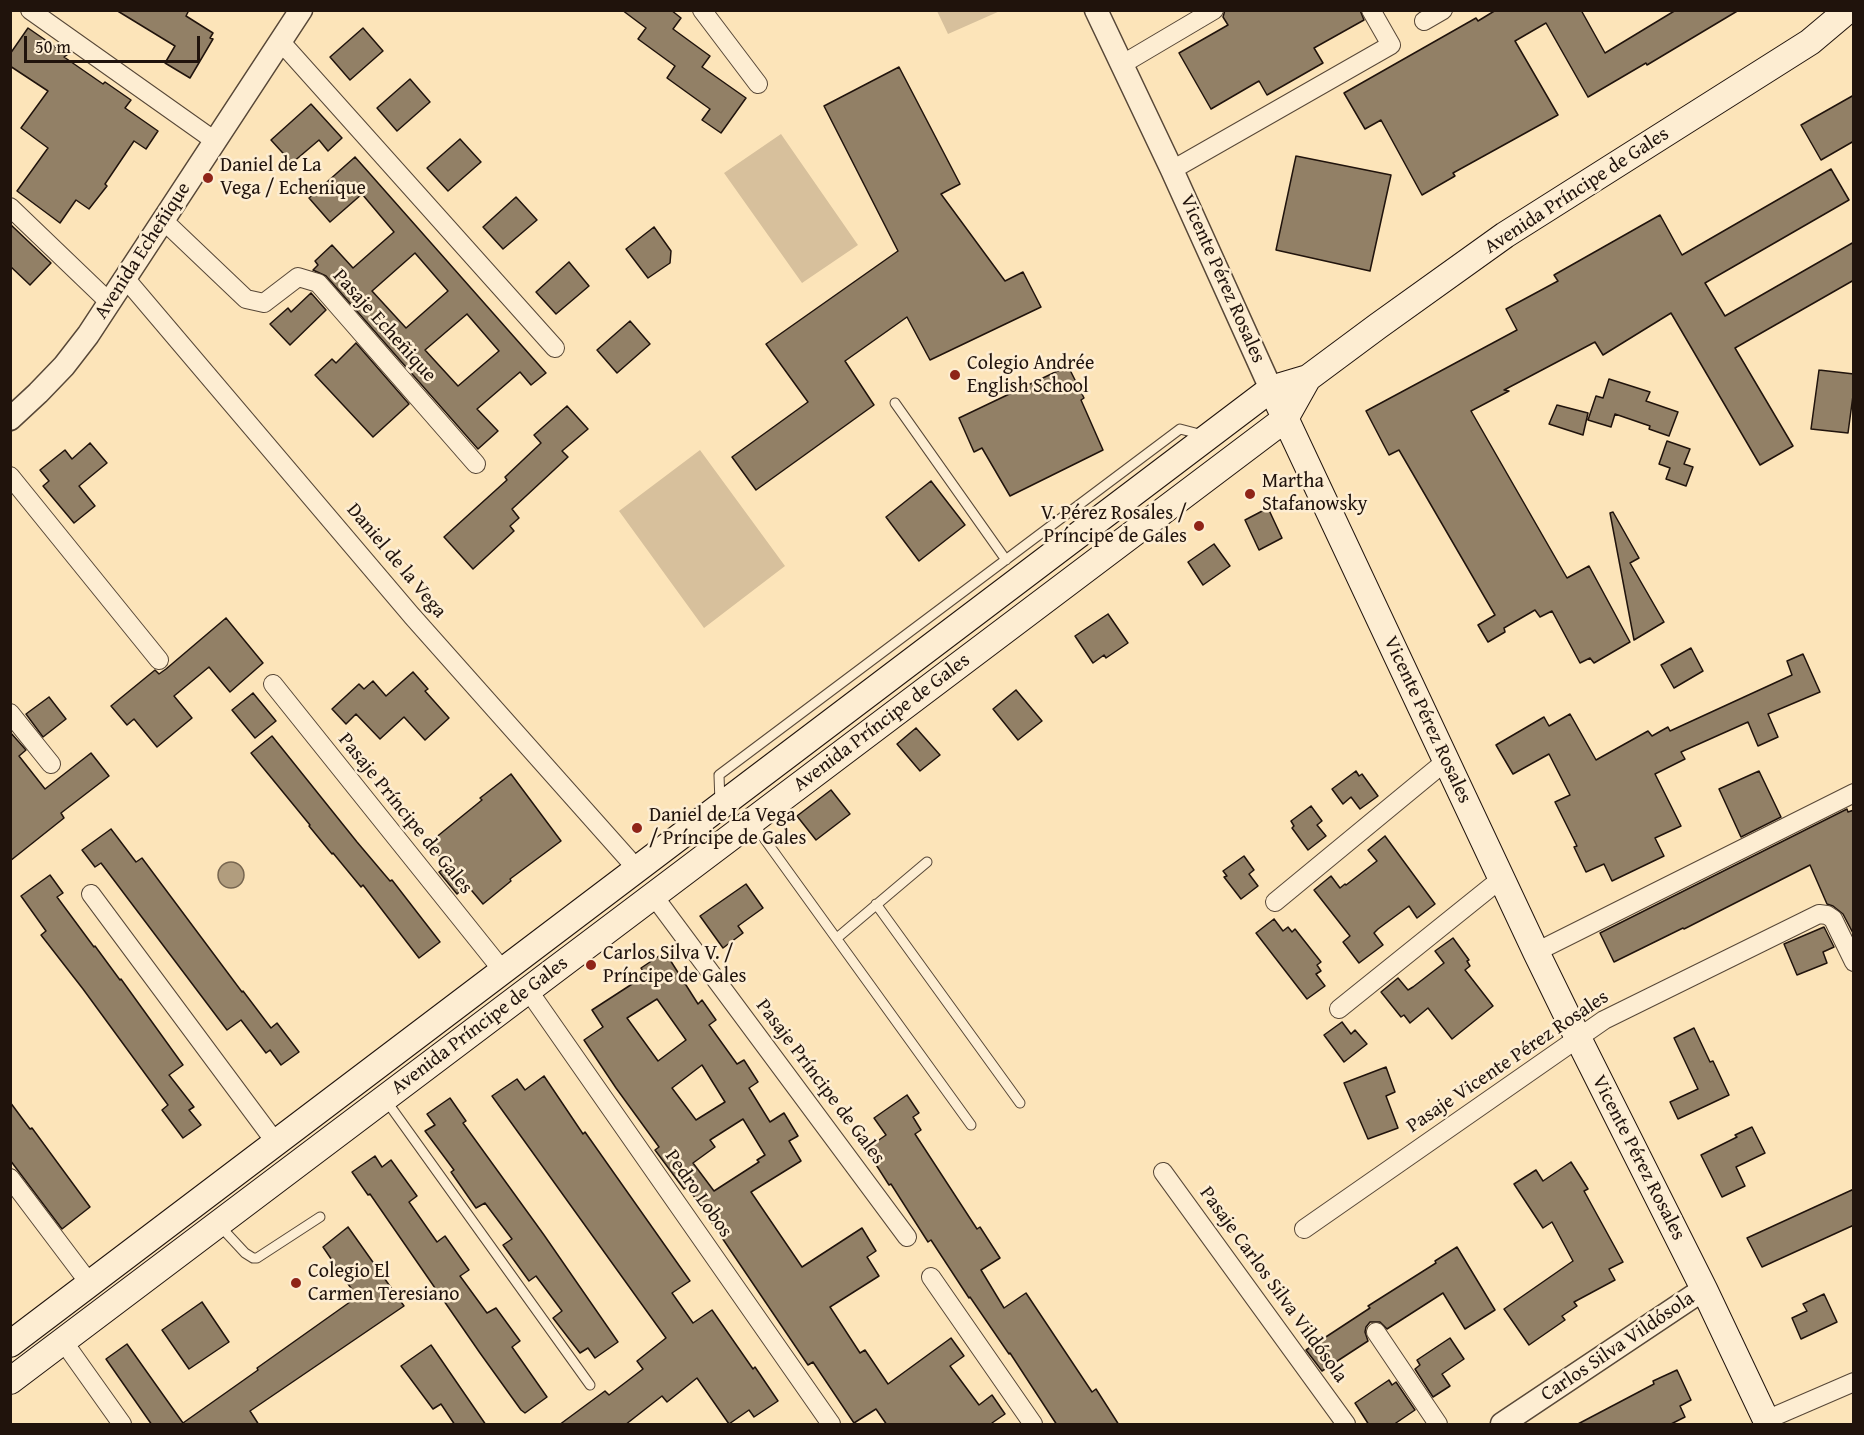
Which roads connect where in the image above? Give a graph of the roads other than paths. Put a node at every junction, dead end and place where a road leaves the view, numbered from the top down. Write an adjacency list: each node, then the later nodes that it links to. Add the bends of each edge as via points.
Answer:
1 (30, 10): 13 (street)
2 (301, 10): 10 (street, Avenida Echeñique)
3 (702, 10): 12 (street)
4 (1096, 10): 11 (street, Vicente Pérez Rosales)
5 (1214, 10): 11 (street)
6 (1371, 10): 14 (street, via 1391,45)
7 (1443, 10): 9 (street)
8 (1848, 10): 20 (main road, Avenida Príncipe de Gales, via 1810,42 1505,236)
9 (1424, 21)
10 (281, 42): 13 (street, Avenida Echeñique); 19 (street)
11 (1121, 65): 14 (street, Vicente Pérez Rosales)
12 (758, 84)
13 (215, 141): 16 (street, Avenida Echeñique)
14 (1172, 170): 21 (street, Vicente Pérez Rosales)
15 (10, 207): 18 (street)
16 (163, 220): 17 (street, Avenida Echeñique); 26 (street, Pasaje Echeñique, via 246,299 264,303 298,277 318,283)
17 (125, 278): 18 (street, Avenida Echeñique); 38 (street, Daniel de la Vega, via 412,616)
18 (109, 302): 23 (street, Avenida Echeñique, via 64,366)
19 (555, 348)
20 (1308, 378): 21 (main road, Avenida Príncipe de Gales); 24 (main road, Avenida Príncipe de Gales)
21 (1271, 389): 24 (main road, Vicente Pérez Rosales); 25 (main road, Avenida Príncipe de Gales)
22 (895, 403): 28 (lane)
23 (10, 419)
24 (1285, 419): 32 (main road, Vicente Pérez Rosales); 36 (main road, Avenida Príncipe de Gales)
25 (1208, 437): 28 (lane, via 1180,429); 35 (main road, Avenida Príncipe de Gales)
26 (476, 464)
27 (10, 476): 29 (street)
28 (1006, 560): 35 (lane, via 719,775)
29 (159, 660)
30 (273, 684): 47 (street, Pasaje Príncipe de Gales)
31 (10, 713): 33 (street)
32 (1446, 761): 39 (main road, Vicente Pérez Rosales); 42 (street)
33 (51, 764)
34 (1854, 793): 45 (street)
35 (720, 806): 38 (main road, Avenida Príncipe de Gales)
36 (752, 821): 41 (main road, Avenida Príncipe de Gales); 44 (lane)
37 (927, 862): 43 (lane)
38 (637, 869): 47 (main road, Avenida Príncipe de Gales)
39 (1502, 878): 45 (main road, Vicente Pérez Rosales); 49 (street)
40 (92, 894): 54 (street)
41 (654, 895): 48 (main road, Avenida Príncipe de Gales); 60 (street, Pasaje Príncipe de Gales)
42 (1275, 902)
43 (876, 904): 44 (lane); 52 (lane)
44 (837, 938): 53 (lane)
45 (1536, 952): 50 (main road, Vicente Pérez Rosales)
46 (1854, 962): 50 (street, Pasaje Vicente Pérez Rosales, via 1833,919 1818,914 1604,1020)
47 (502, 971): 54 (main road, Avenida Príncipe de Gales)
48 (528, 990): 51 (main road, Avenida Príncipe de Gales); 72 (street, Pedro Lobos)
49 (1339, 1009)
50 (1578, 1038): 59 (street, Pasaje Vicente Pérez Rosales); 63 (main road, Vicente Pérez Rosales)
51 (385, 1098): 58 (main road, Avenida Príncipe de Gales); 69 (lane)
52 (1020, 1103)
53 (971, 1125)
54 (276, 1143): 62 (main road, Avenida Príncipe de Gales)
55 (1163, 1172): 74 (street, Pasaje Carlos Silva Vildósola)
56 (10, 1178): 62 (street)
57 (320, 1217): 58 (lane, via 257,1258 245,1253)
58 (218, 1224): 65 (main road, Avenida Príncipe de Gales)
59 (1304, 1229)
60 (907, 1237)
61 (931, 1277): 73 (street)
62 (90, 1284): 66 (main road, Avenida Príncipe de Gales)
63 (1704, 1289): 70 (main road, Vicente Pérez Rosales); 76 (street, Carlos Silva Vildósola)
64 (1376, 1332): 75 (street)
65 (63, 1341): 67 (main road, Avenida Príncipe de Gales); 71 (street)
66 (10, 1344)
67 (10, 1381)
68 (1854, 1382): 70 (street)
69 (590, 1385)
70 (1767, 1422)
71 (122, 1425)
72 (831, 1425)
73 (1033, 1425)
74 (1346, 1425)
75 (1438, 1425)
76 (1502, 1425)

